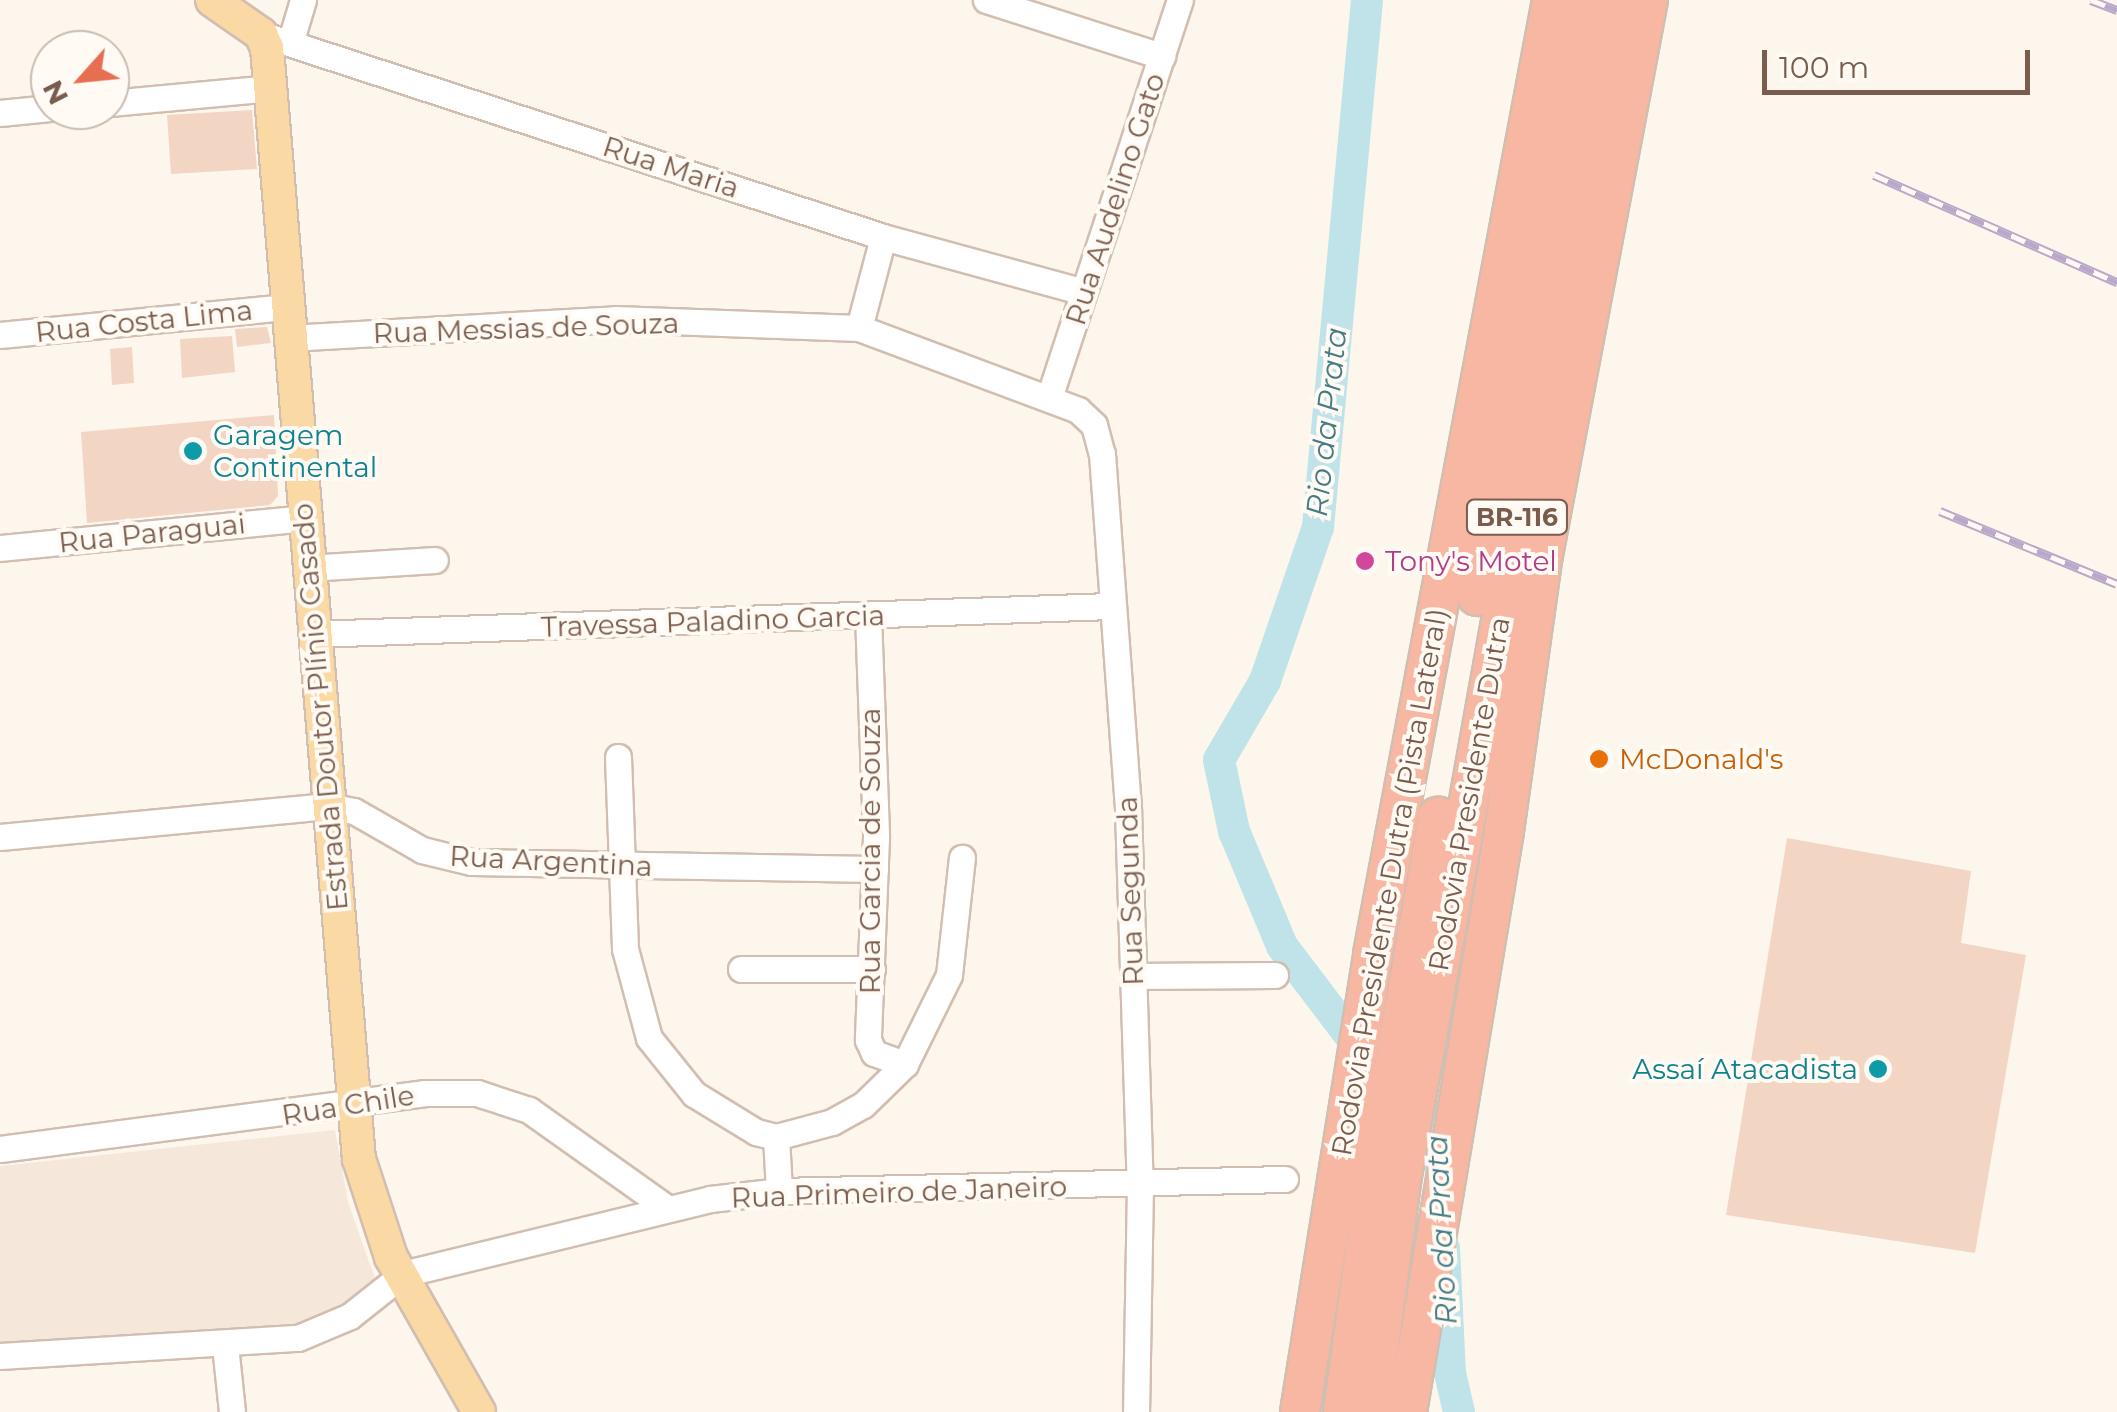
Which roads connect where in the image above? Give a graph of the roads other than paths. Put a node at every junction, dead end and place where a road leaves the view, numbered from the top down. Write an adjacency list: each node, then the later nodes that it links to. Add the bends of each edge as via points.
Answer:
1 (212, 0): 9 (main road)
2 (303, 0): 9 (street)
3 (986, 0): 10 (street)
4 (1180, 0): 10 (street, Rua Audelino Gato)
5 (1552, 0): 55 (highway, Rodovia Presidente Dutra (Pista Lateral) / BR-116, via 1373,954)
6 (1582, 0): 38 (highway, Rodovia Presidente Dutra / BR-116)
7 (1612, 0): 38 (highway, Rodovia Presidente Dutra / BR-116)
8 (1648, 0): 51 (highway, BR-116, via 1543,555 1504,832)
9 (276, 37): 11 (main road, Estrada Doutor Plínio Casado); 15 (street, Rua Maria)
10 (1162, 56): 16 (street, Rua Audelino Gato)
11 (271, 88): 12 (street); 17 (main road, Estrada Doutor Plínio Casado)
12 (130, 101)
13 (30, 110): 14 (street)
14 (0, 113)
15 (883, 237): 16 (street, Rua Maria); 18 (street)
16 (1084, 292): 20 (street, Rua Audelino Gato)
17 (288, 322): 18 (street, Rua Messias de Souza, via 615,319); 19 (street, Rua Costa Lima); 21 (main road, Estrada Doutor Plínio Casado)
18 (859, 328): 20 (street, Rua Messias de Souza)
19 (0, 336)
20 (1049, 398): 25 (street, Rua Segunda, via 1085,414 1100,440)
21 (304, 518): 22 (street, Rua Paraguai); 24 (main road, Estrada Doutor Plínio Casado)
22 (0, 548)
23 (435, 560): 24 (street)
24 (308, 568): 27 (main road, Estrada Doutor Plínio Casado)
25 (1112, 606): 26 (street, Travessa Paladino Garcia); 37 (street, Rua Segunda)
26 (868, 616): 27 (street, Travessa Paladino Garcia); 33 (street, Rua Garcia de Souza)
27 (314, 634): 29 (main road, Estrada Doutor Plínio Casado)
28 (618, 757): 32 (street)
29 (328, 806): 30 (street, Rua Argentina); 32 (street, Rua Argentina, via 354,811 450,858); 40 (main road, Estrada Doutor Plínio Casado)
30 (0, 836)
31 (962, 858): 39 (street, via 949,975)
32 (619, 867): 33 (street, Rua Argentina); 41 (street, via 632,990 649,1038 718,1113)
33 (875, 868): 35 (street, Rua Garcia de Souza)
34 (742, 969): 35 (street)
35 (872, 969): 39 (street, Rua Garcia de Souza, via 870,1047)
36 (1275, 975): 37 (street)
37 (1134, 976): 45 (street, Rua Segunda)
38 (1414, 1028): 43 (highway, Rodovia Presidente Dutra / BR-116)
39 (905, 1064): 41 (street, via 863,1105 805,1132)
40 (354, 1107): 42 (street, Rua Chile); 47 (street, Rua Chile, via 425,1093 492,1095 528,1110); 48 (main road, Estrada Doutor Plínio Casado, via 372,1211)
41 (776, 1137): 46 (street)
42 (0, 1148)
43 (1388, 1175): 56 (highway, Rodovia Presidente Dutra / BR-116); 57 (highway, Rodovia Presidente Dutra / BR-116)
44 (1284, 1180): 45 (street, Rua Primeiro de Janeiro)
45 (1140, 1185): 46 (street, Rua Primeiro de Janeiro); 54 (street, Rua Segunda)
46 (779, 1191): 47 (street, Rua Primeiro de Janeiro)
47 (664, 1206): 48 (street, Rua Primeiro de Janeiro)
48 (403, 1274): 49 (street, Rua Primeiro de Janeiro, via 315,1334); 53 (main road, Estrada Doutor Plínio Casado)
49 (225, 1345): 50 (street, Rua Primeiro de Janeiro); 52 (street)
50 (0, 1356)
51 (1407, 1409)
52 (232, 1412)
53 (480, 1412)
54 (1136, 1412)
55 (1300, 1412)
56 (1343, 1412)
57 (1370, 1412)

